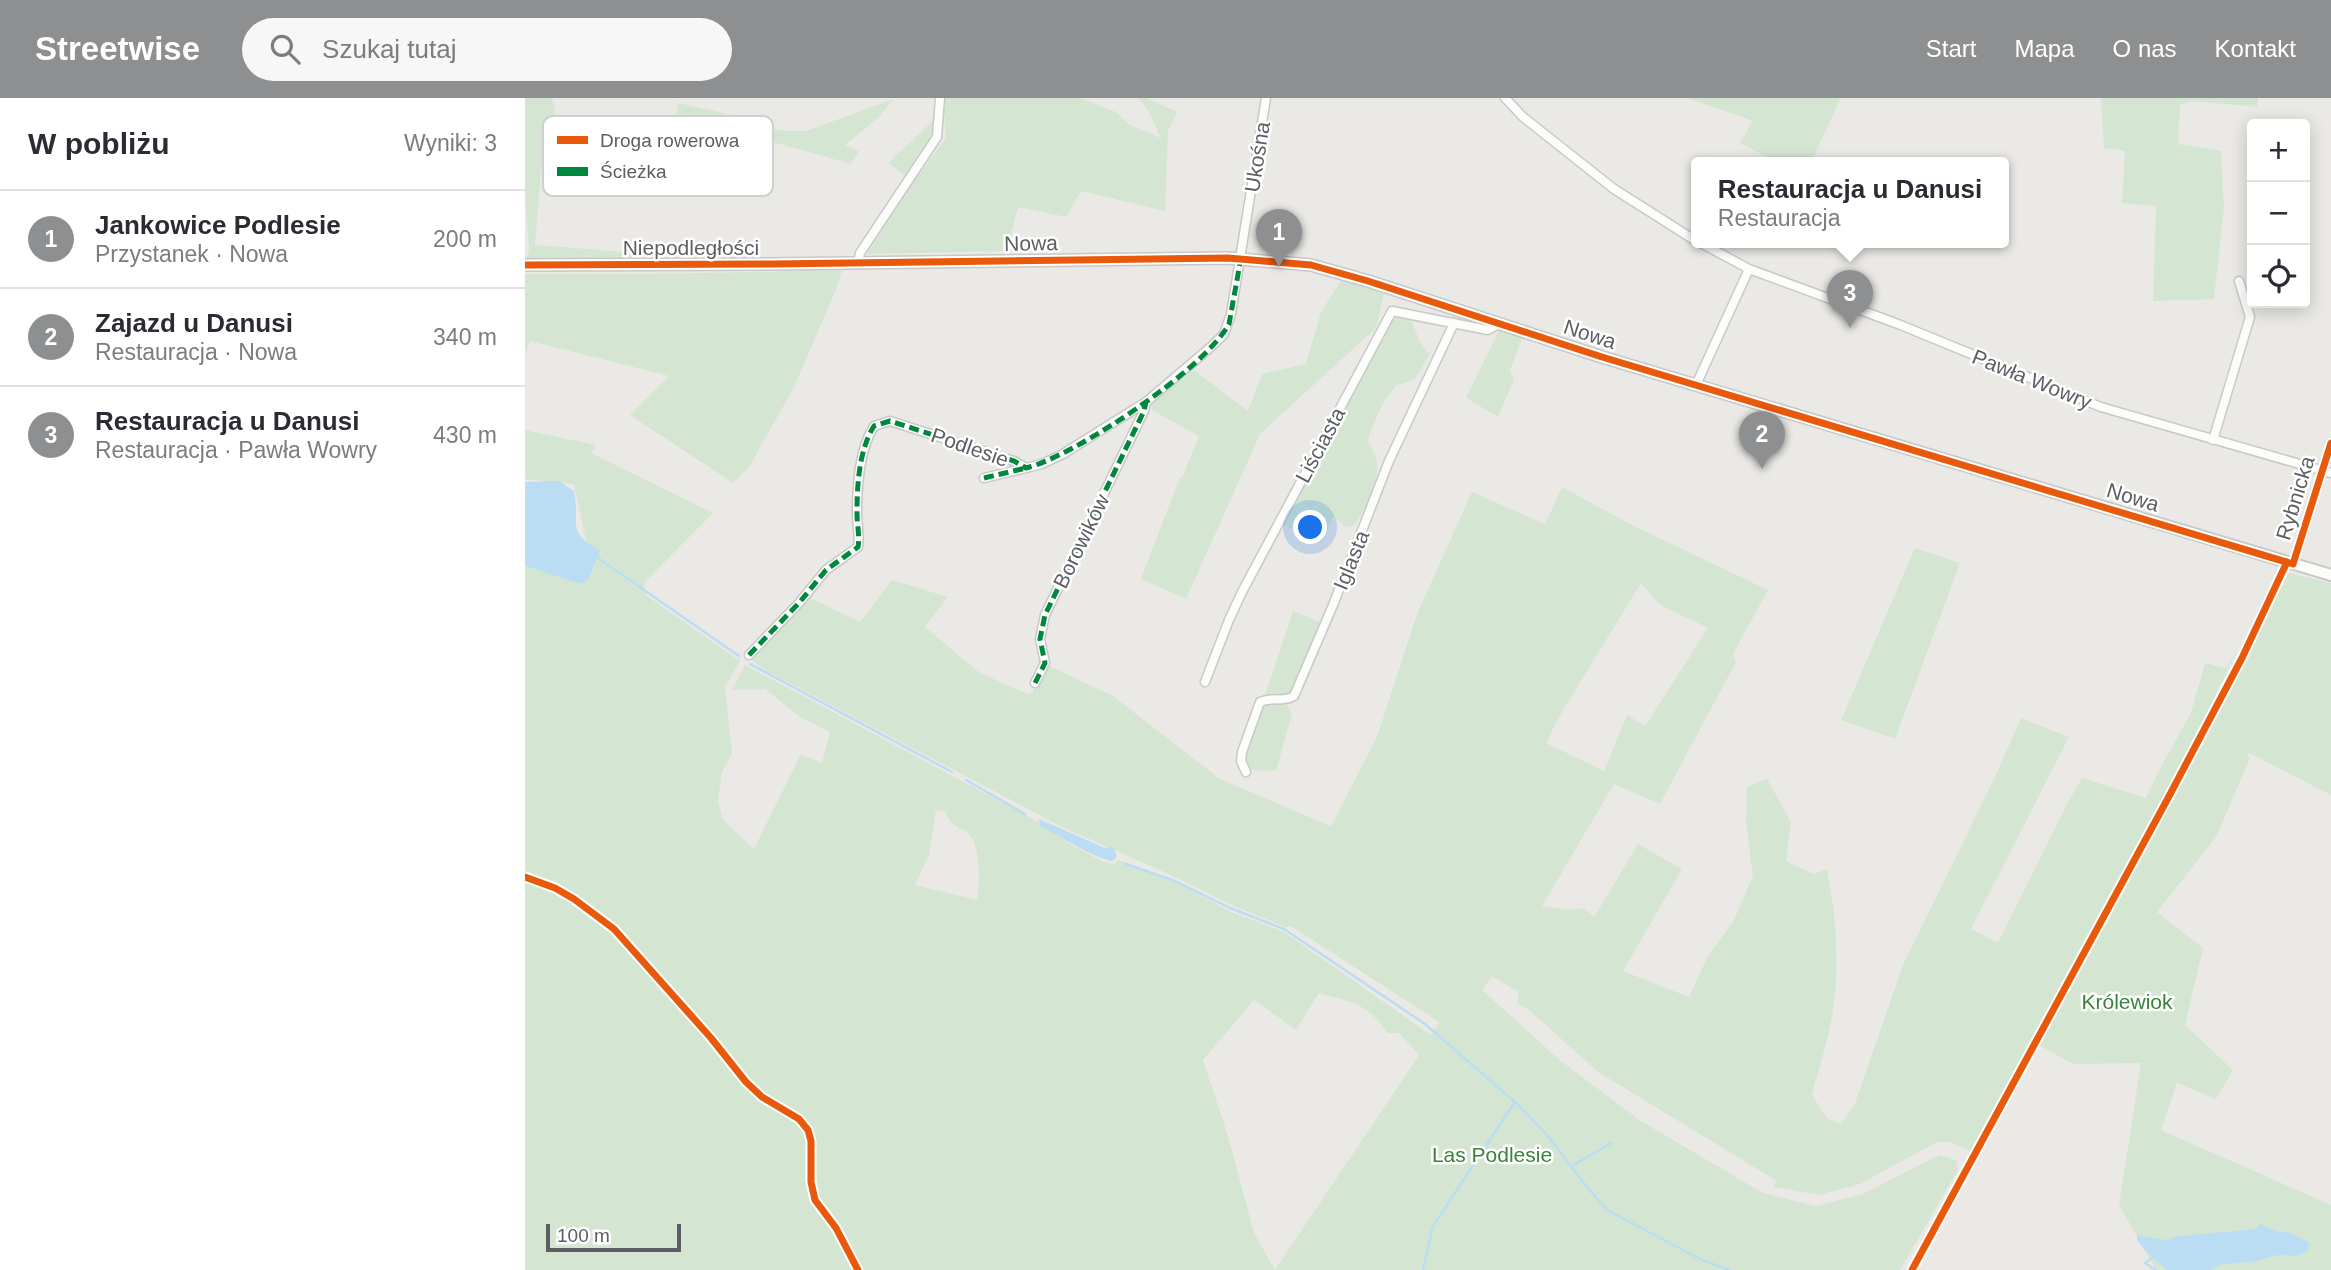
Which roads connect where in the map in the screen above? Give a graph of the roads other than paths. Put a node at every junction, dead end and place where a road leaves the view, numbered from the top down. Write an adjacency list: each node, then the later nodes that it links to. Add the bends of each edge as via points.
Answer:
1 (940, 98): 7 (street, via 937,137 860,253)
2 (1266, 98): 6 (street, Ukośna)
3 (1505, 98): 4 (street, Pawła Wowry, via 1614,189)
4 (1691, 238)
5 (1709, 248): 9 (street, Pawła Wowry)
6 (1241, 258): 7 (street, Nowa); 12 (street, Nowa, via 1324,268); 14 (street, Podlesie, via 1224,334)
7 (858, 263): 8 (street, Niepodległości)
8 (525, 265)
9 (1749, 269): 13 (street); 15 (street, Pawła Wowry, via 2101,407)
10 (2239, 281): 15 (street, via 2250,317)
11 (1454, 323): 12 (street, Liściasta, via 1488,330); 23 (street, Liściasta, via 1392,311 1238,601); 25 (street, Iglasta, via 1389,461 1294,696 1287,701 1260,702 1242,752)
12 (1499, 324): 13 (street, Nowa)
13 (1696, 385): 20 (street, Nowa)
14 (1146, 402): 17 (street, Podlesie, via 1063,454); 24 (street, Borowików, via 1045,615 1040,639 1045,663)
15 (2213, 440): 18 (street, Pawła Wowry)
16 (2331, 443): 18 (street, Rybnicka)
17 (1026, 468): 19 (street); 22 (street, Podlesie, via 890,421 874,426 860,478 858,547 826,570)
18 (2327, 471): 20 (street, Rybnicka)
19 (984, 478)
20 (2293, 564): 21 (street, Nowa)
21 (2331, 575)
22 (749, 655)
23 (1205, 682)
24 (1035, 683)
25 (1245, 772)

